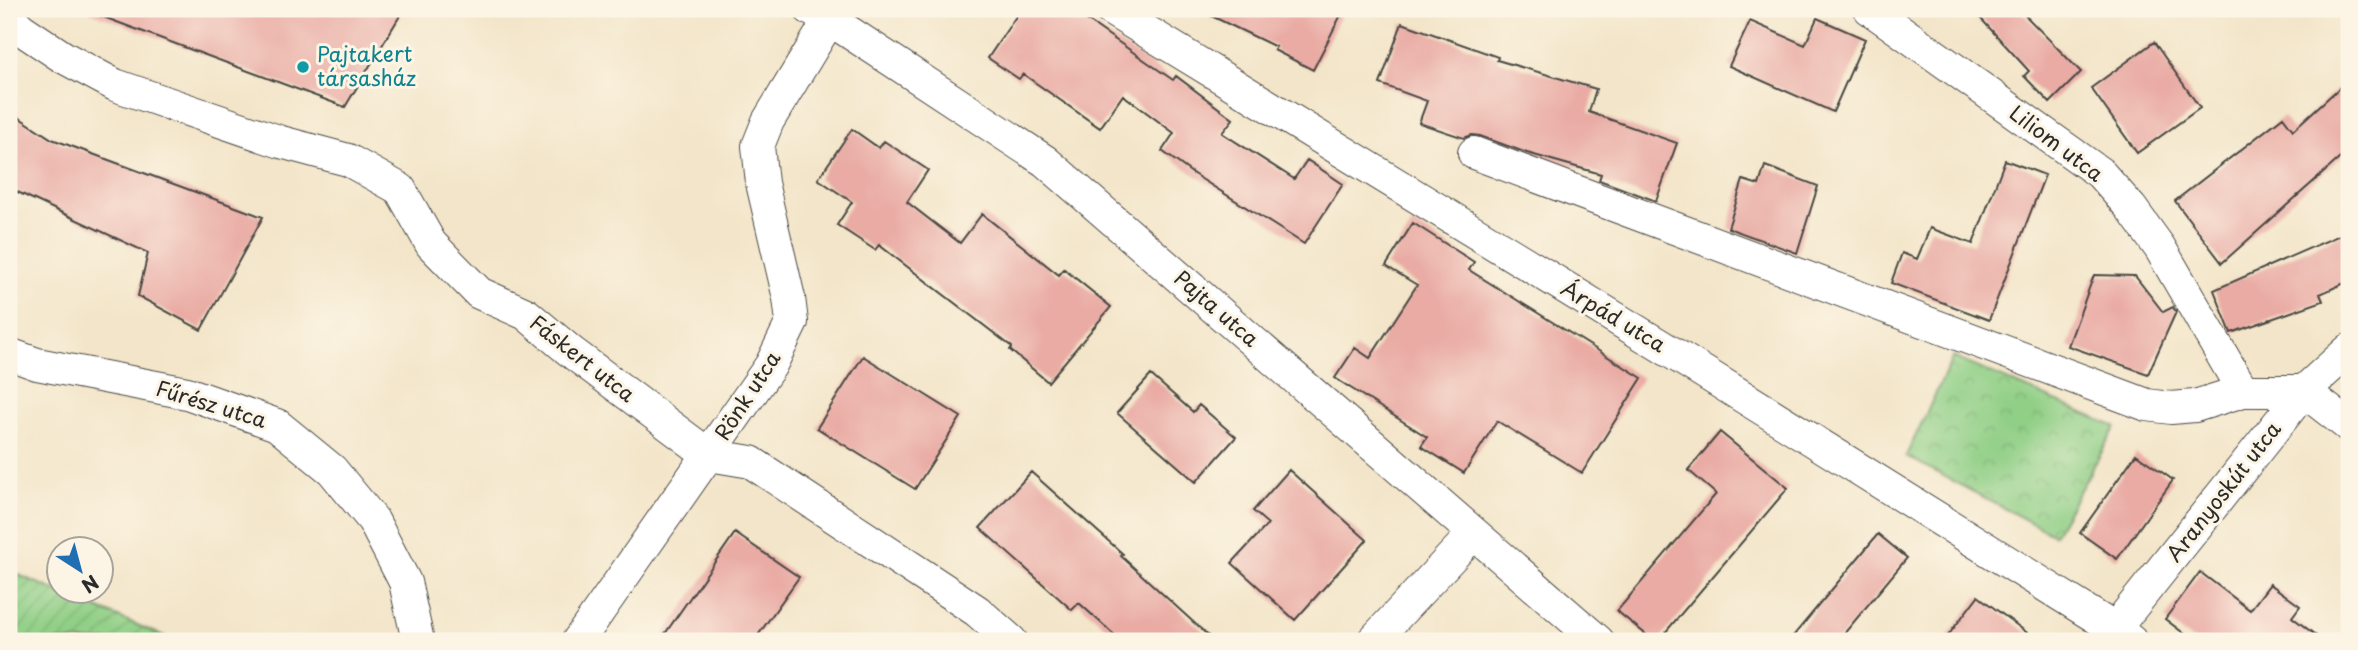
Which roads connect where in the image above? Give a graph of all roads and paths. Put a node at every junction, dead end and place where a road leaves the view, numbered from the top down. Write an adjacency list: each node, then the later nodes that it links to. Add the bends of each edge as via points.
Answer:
1 (1110, 9): 13 (street, Árpád utca, via 1697,368)
2 (1870, 9): 8 (street, Liliom utca, via 2100,173 2161,248)
3 (825, 12): 11 (street, Rönk utca, via 758,146 792,321 771,365); 12 (street, Pajta utca, via 1045,161)
4 (9, 17): 11 (street, Fáskert utca, via 63,57 115,85 348,160 400,189 431,244 479,293 526,314)
5 (1474, 153): 8 (street, via 2147,405 2195,406)
6 (2349, 350): 9 (street, Aranyoskút utca)
7 (9, 354): 14 (street, Fűrész utca, via 37,364 187,393 277,425 332,470 373,520 405,582)
8 (2243, 391): 9 (street)
9 (2304, 391): 10 (street); 13 (street, Aranyoskút utca)
10 (2349, 426)
11 (709, 455): 15 (street, Rönk utca); 16 (street, Fáskert utca, via 751,462 977,611)
12 (1473, 534): 17 (street); 18 (street, Pajta utca)
13 (2117, 637)
14 (418, 641)
15 (578, 641)
16 (1012, 641)
17 (1373, 641)
18 (1598, 641)

